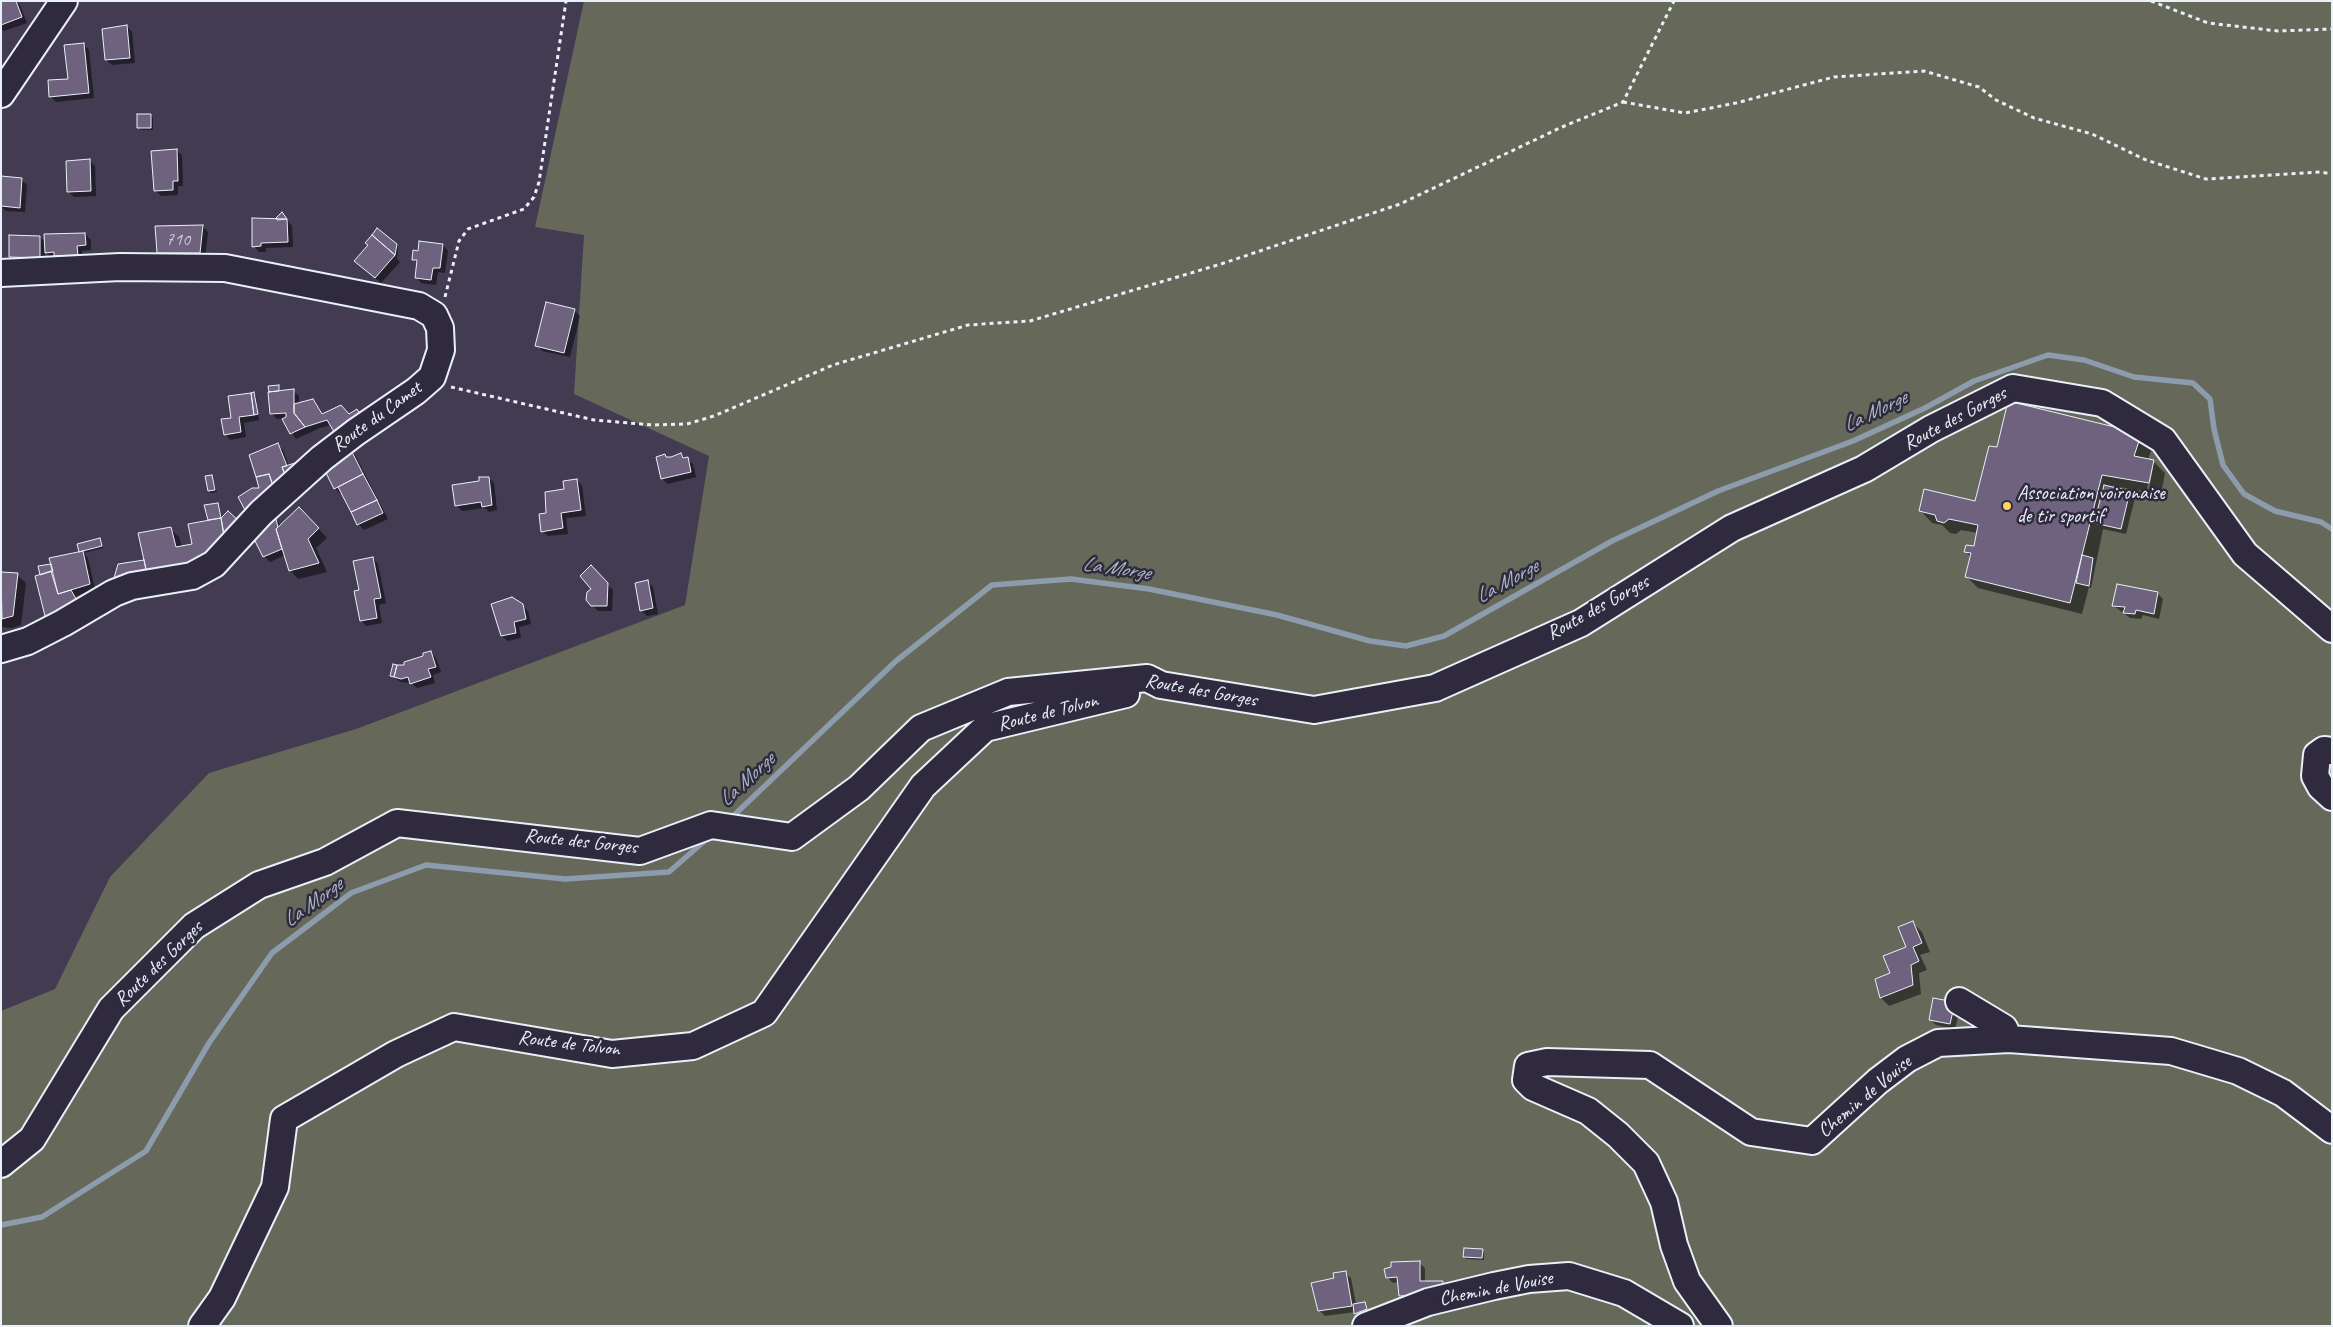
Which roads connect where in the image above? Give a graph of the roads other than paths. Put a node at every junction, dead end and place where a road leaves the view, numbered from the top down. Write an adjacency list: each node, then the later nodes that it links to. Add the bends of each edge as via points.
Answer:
1 (64, 1): 2 (street)
2 (1, 94)
3 (1, 273): 5 (street, Route du Camet, via 120,267 225,268 418,306 434,315 440,328 441,350 432,376 416,391 322,458 204,571 132,586 46,632)
4 (2332, 629): 6 (street, Route des Gorges, via 2245,554 2162,440 2102,403 2013,388 1931,428 1864,469 1732,528 1581,623 1435,688 1314,710)
5 (1, 649)
6 (1161, 685): 12 (street, Route des Gorges, via 1147,678 1008,692 921,728 859,788 792,837 710,825 640,851 397,823 325,862 259,885 194,926 111,1009 32,1139); 13 (street, Route de Tolvon, via 985,728 923,786 764,1013 694,1046 612,1054 454,1027 396,1054 284,1119 275,1187 222,1298)
7 (2332, 751): 8 (street, via 2324,750 2317,755 2315,776)
8 (2332, 796)
9 (1959, 1001): 10 (street, via 2004,1028)
10 (2010, 1040): 11 (street, Chemin de Vouise, via 2171,1051 2238,1071 2284,1093); 16 (street, Chemin de Vouise, via 1938,1043 1907,1059 1878,1080 1812,1141 1751,1132 1650,1065 1547,1062 1528,1066 1526,1080 1533,1087 1588,1111 1646,1163 1664,1202 1687,1281)
11 (2332, 1130)
12 (1, 1164)
13 (202, 1326)
14 (1366, 1326): 15 (street, Chemin de Vouise, via 1428,1302 1484,1288 1529,1279 1568,1276 1624,1293)
15 (1680, 1326)
16 (1720, 1326)

